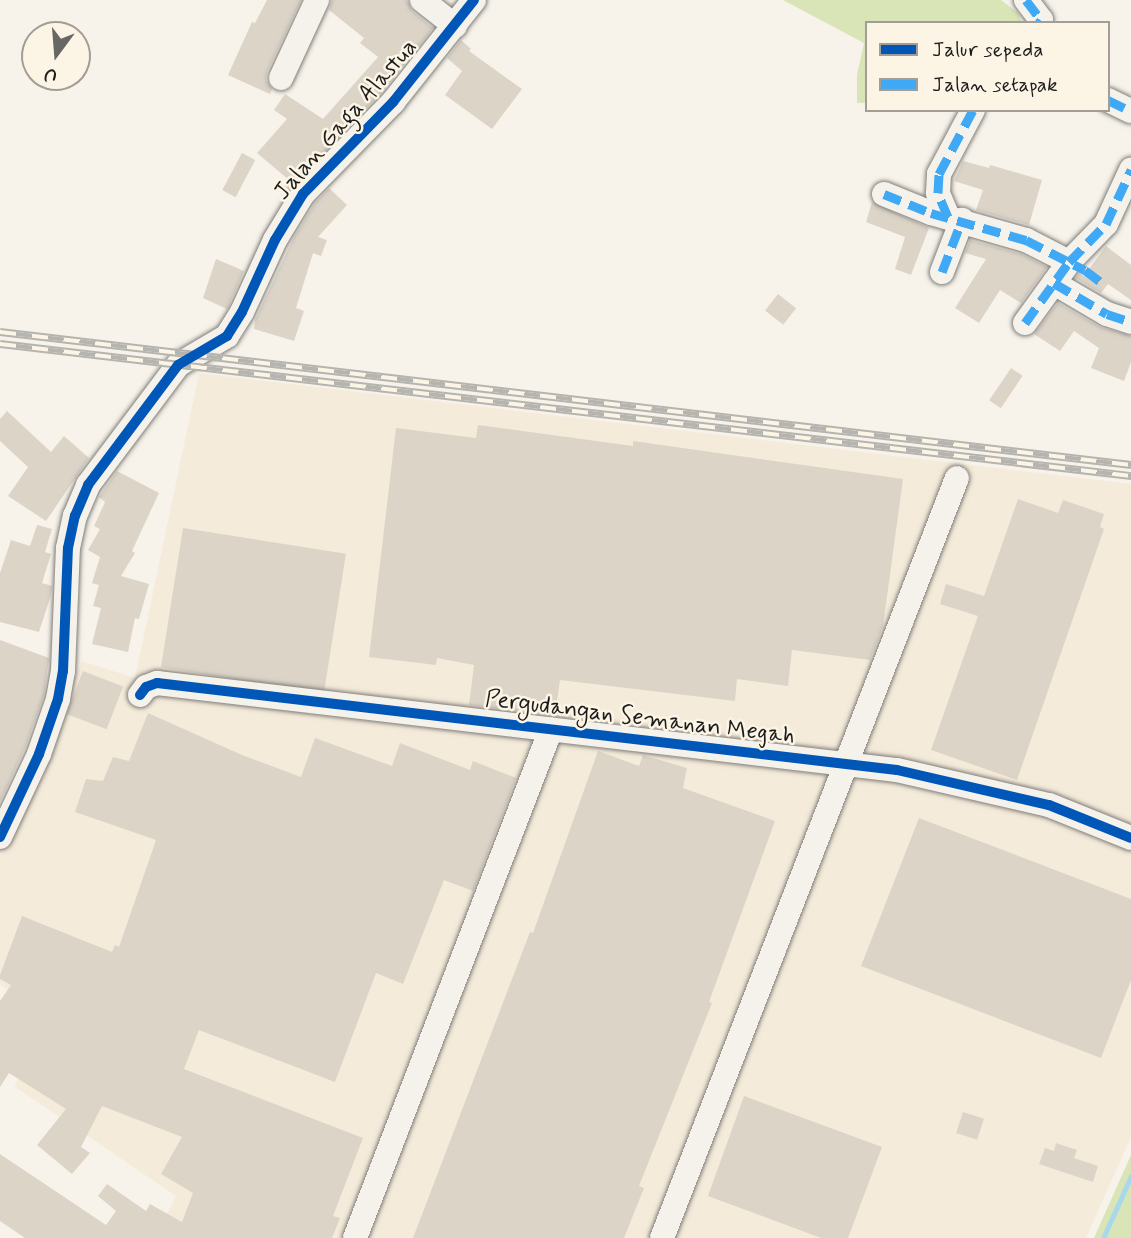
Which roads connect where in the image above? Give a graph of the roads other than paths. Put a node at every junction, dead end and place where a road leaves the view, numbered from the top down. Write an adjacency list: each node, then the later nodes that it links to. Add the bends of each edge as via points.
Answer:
1 (317, 0): 7 (street)
2 (422, 0): 6 (street)
3 (474, 0): 6 (street, Jalan Gaga Alastua)
4 (1026, 0): 5 (street)
5 (1040, 21)
6 (455, 26): 23 (street, Jalan Gaga Alastua, via 393,102 303,194 227,336 178,365 103,462 75,516 66,561 58,699 39,754)
7 (281, 78)
8 (1110, 101): 9 (street)
9 (1131, 111)
10 (973, 112): 13 (street, via 939,174 938,193)
11 (1131, 170): 14 (street, via 1106,224)
12 (884, 194): 13 (street)
13 (955, 218): 14 (street, via 1026,240); 15 (street)
14 (1069, 262): 16 (street)
15 (942, 272)
16 (1054, 282): 17 (street); 18 (street)
17 (1025, 323)
18 (1131, 323)
19 (957, 478): 22 (street)
20 (140, 695): 21 (street, Pergudangan Semanan Megah, via 157,683)
21 (551, 729): 22 (street, Pergudangan Semanan Megah); 25 (street, Pergudangan Semanan Megah)
22 (846, 763): 24 (street, Pergudangan Semanan Megah, via 1049,805); 26 (street)
23 (0, 837)
24 (1131, 838)
25 (355, 1238)
26 (662, 1238)

